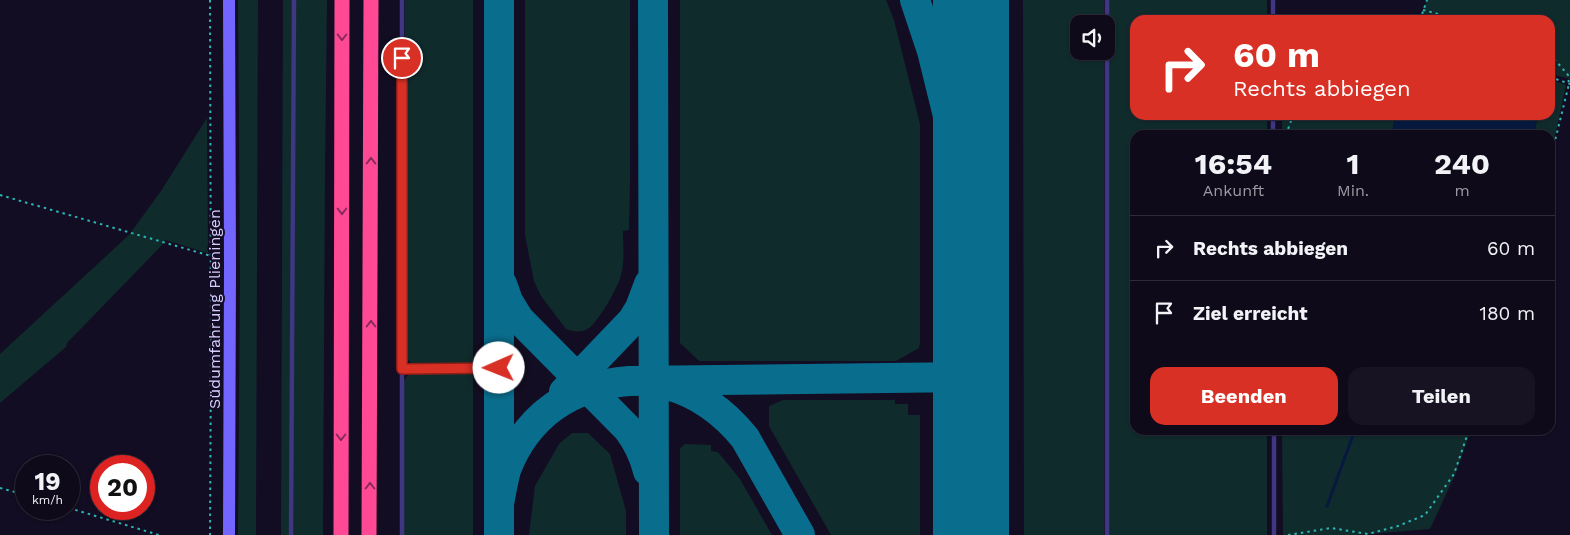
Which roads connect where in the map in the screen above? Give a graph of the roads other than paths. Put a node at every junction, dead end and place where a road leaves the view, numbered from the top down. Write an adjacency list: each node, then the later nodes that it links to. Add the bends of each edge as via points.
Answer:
1 (229, 0): 13 (main road, Südumfahrung Plieningen)
2 (294, 0): 14 (lane)
3 (342, 0): 12 (highway, one-way to 12)
4 (371, 0): 15 (highway, one-way to 4)
5 (402, 0): 10 (lane)
6 (1107, 0): 17 (lane)
7 (1273, 0): 8 (lane)
8 (1273, 15)
9 (499, 368): 10 (lane)
10 (402, 369): 16 (lane)
11 (1274, 435): 18 (lane)
12 (340, 534)
13 (229, 535)
14 (291, 535)
15 (370, 535)
16 (402, 535)
17 (1107, 535)
18 (1274, 535)

